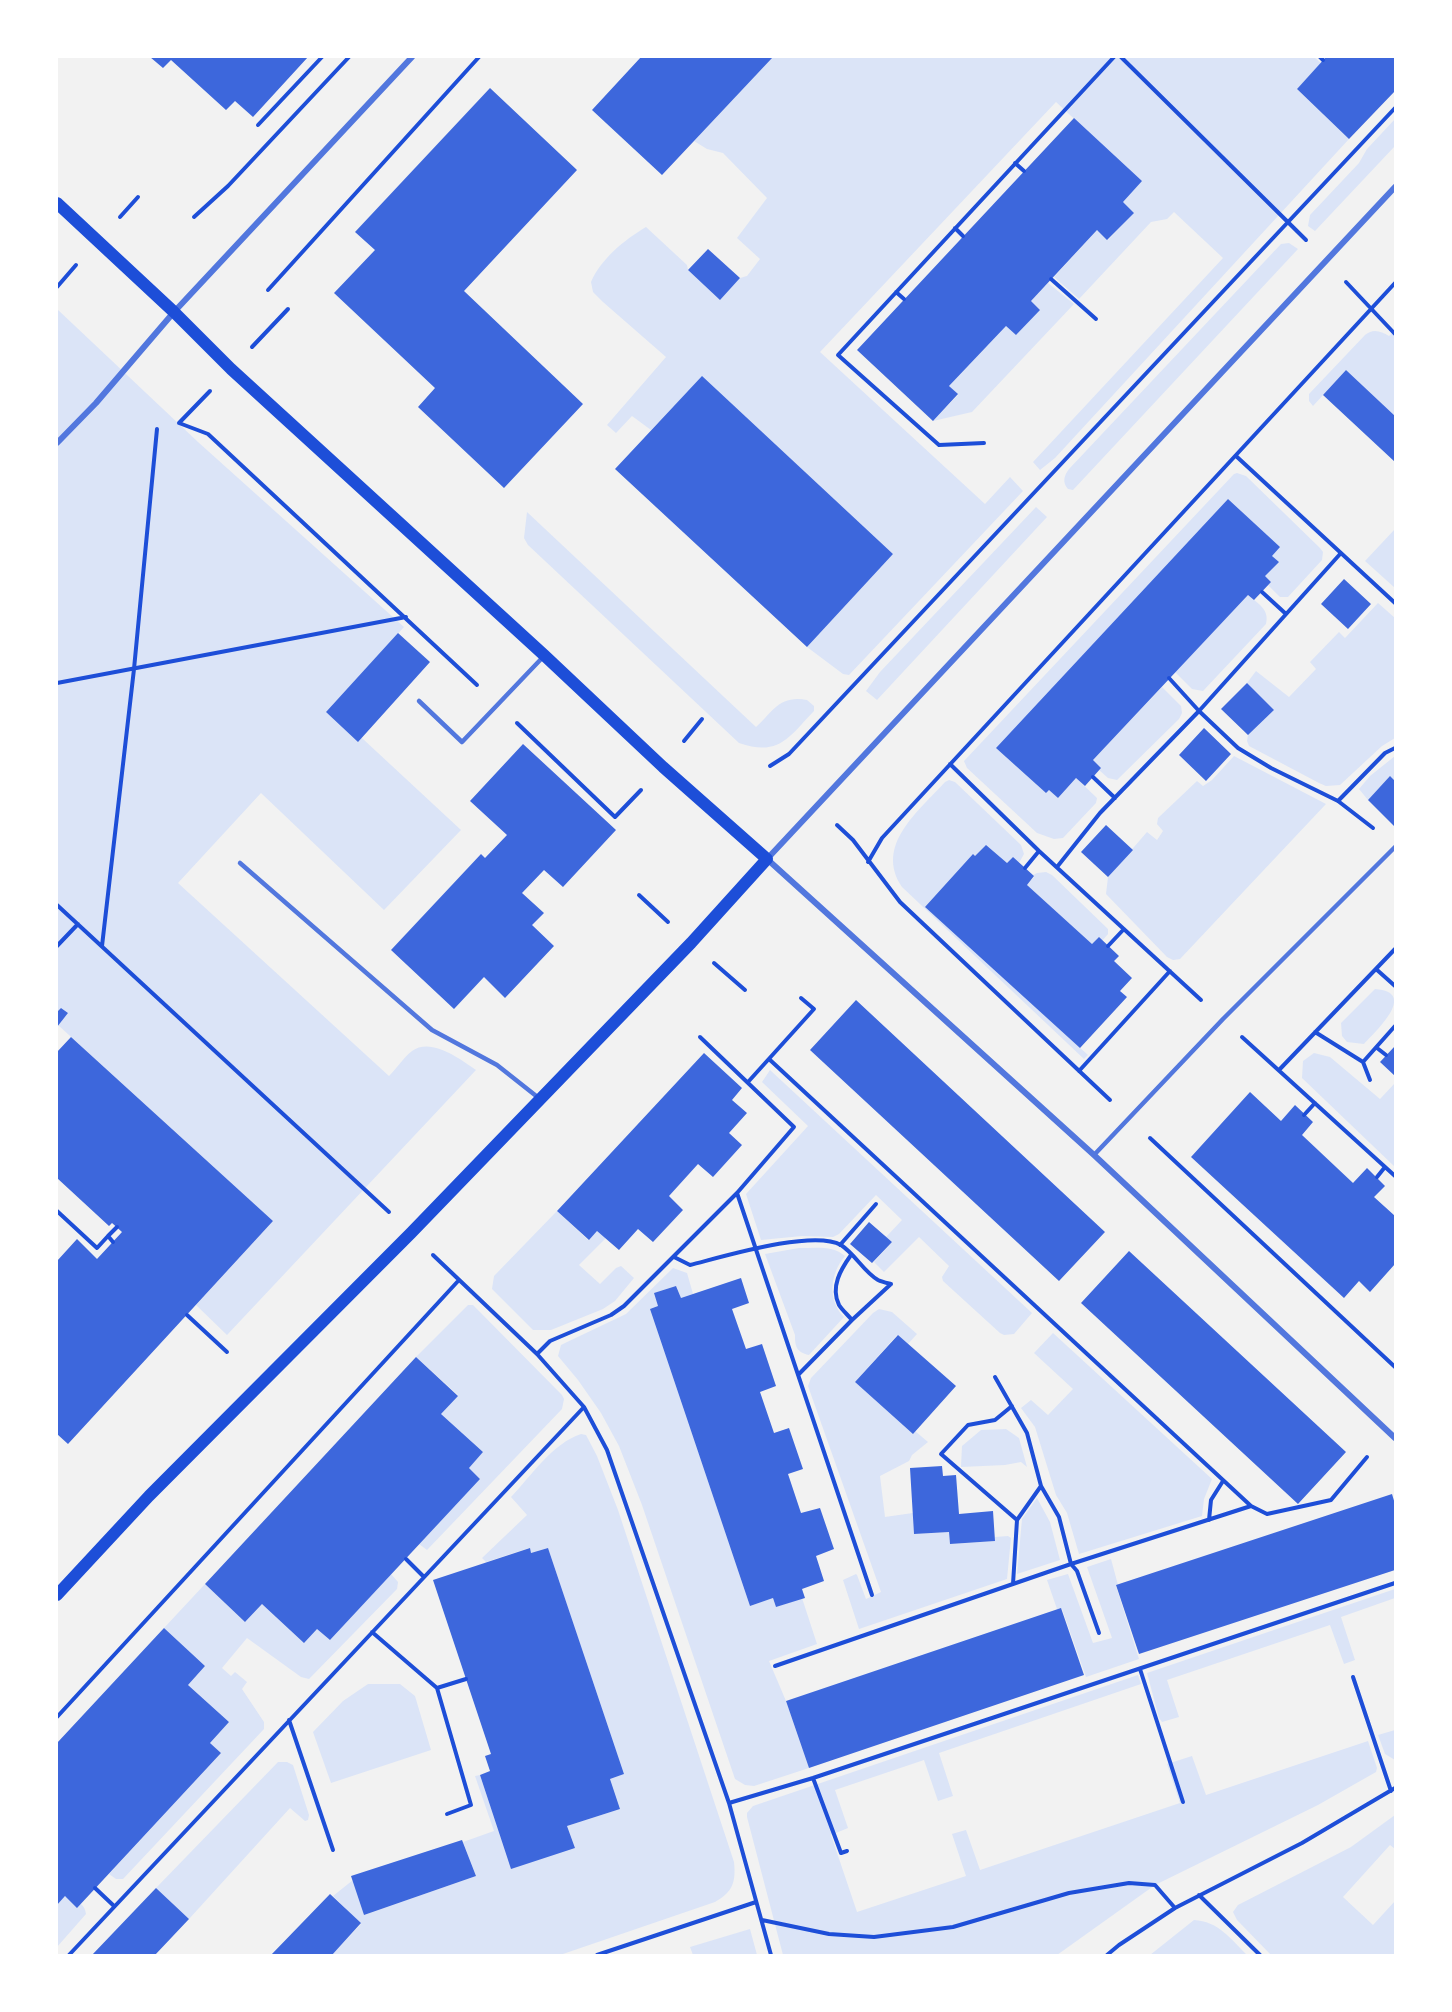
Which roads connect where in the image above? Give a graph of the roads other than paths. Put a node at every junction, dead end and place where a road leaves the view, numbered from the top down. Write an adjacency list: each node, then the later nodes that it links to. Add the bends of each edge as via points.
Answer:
1 (412, 57): 4 (street)
2 (1395, 187): 9 (street)
3 (57, 203): 4 (main road)
4 (174, 312): 5 (street); 6 (main road, via 231,369)
5 (57, 443)
6 (544, 655): 7 (lane, via 462,742); 9 (main road)
7 (419, 701)
8 (1395, 847): 12 (lane)
9 (767, 859): 11 (main road); 12 (street)
10 (240, 863): 11 (lane, via 432,1030 497,1065)
11 (540, 1099): 14 (main road, via 148,1496)
12 (1094, 1155): 13 (street)
13 (1395, 1438)
14 (57, 1595)

